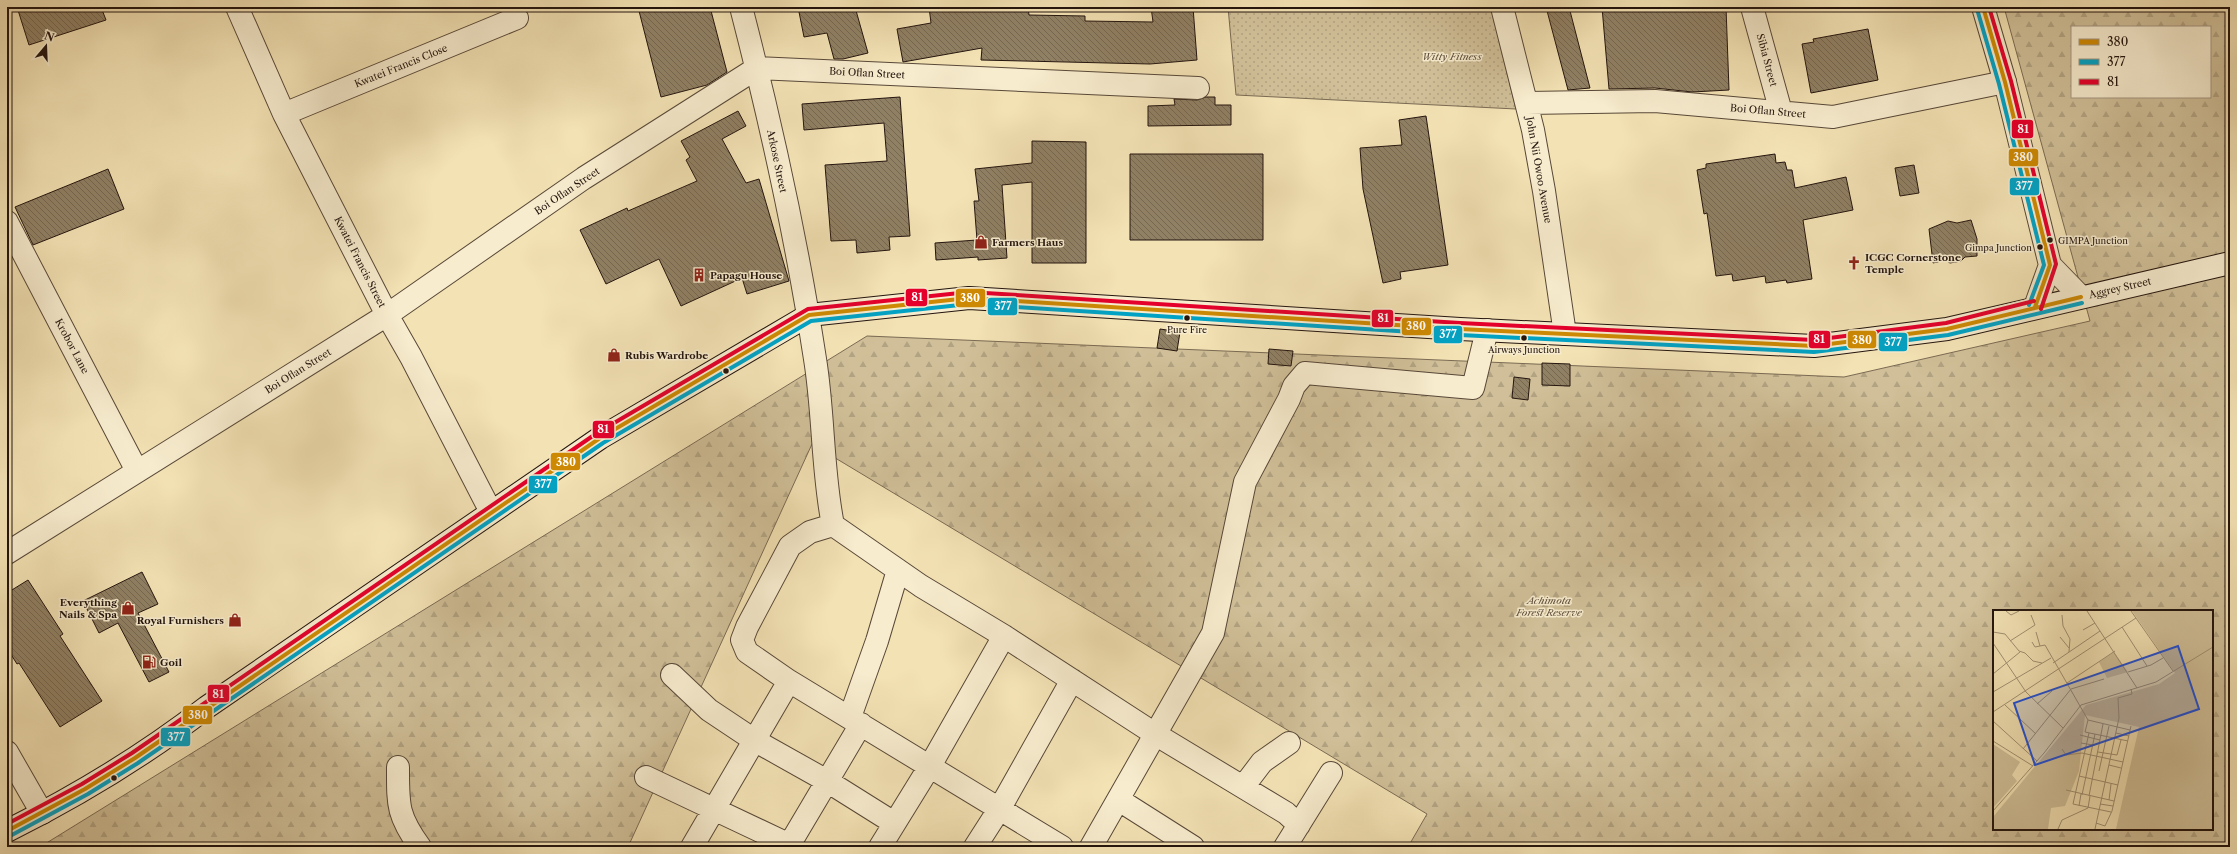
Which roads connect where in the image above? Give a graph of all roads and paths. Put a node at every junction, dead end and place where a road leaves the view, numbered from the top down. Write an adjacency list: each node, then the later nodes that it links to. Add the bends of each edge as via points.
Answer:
1 (238, 7): 12 (street, Kwatei Francis Street)
2 (740, 7): 7 (street, Arkose Street)
3 (1502, 7): 10 (street, John Nii Owoo Avenue)
4 (1752, 7): 11 (street, Sibia Street)
5 (1983, 7): 8 (street)
6 (517, 18): 12 (street, Kwatei Francis Close)
7 (757, 68): 9 (street, Boi Oflan Street); 18 (street, Boi Oflan Street, via 584,178); 19 (street, Arkose Street, via 778,158)
8 (2005, 82): 11 (street, Boi Oflan Street, via 1834,117); 15 (street)
9 (1198, 88)
10 (1527, 103): 11 (street, Boi Oflan Street, via 1655,101); 21 (street, John Nii Owoo Avenue, via 1544,191)
11 (1781, 112)
12 (284, 114): 18 (street, Kwatei Francis Street)
13 (7, 222): 22 (street, Krobor Lane)
14 (2230, 263): 16 (street, Aggrey Street)
15 (2050, 265): 16 (street); 17 (street)
16 (2081, 297): 17 (street, Aggrey Street)
17 (2035, 307): 21 (street, Aggrey Street, via 1946,329 1814,346)
18 (387, 315): 22 (street, Boi Oflan Street); 23 (street, Kwatei Francis Street)
19 (809, 315): 20 (street, Aggrey Street, via 969,298); 23 (street, Aggrey Street, via 600,438); 24 (street, Arkose Street)
20 (1487, 330): 21 (street, Aggrey Street); 32 (street, via 1473,388 1305,373 1294,386 1245,482 1213,633)
21 (1564, 334)
22 (137, 471): 25 (street, Boi Oflan Street)
23 (491, 512): 45 (street, Aggrey Street, via 207,707 162,741)
24 (833, 525): 26 (street); 30 (street, via 810,532 790,546 742,640 747,652)
25 (7, 553)
26 (898, 570): 27 (street); 31 (street)
27 (1004, 636): 29 (street); 36 (street)
28 (672, 675): 33 (street, via 708,710)
29 (1072, 680): 32 (street); 44 (street)
30 (789, 681): 31 (street); 33 (street)
31 (855, 720): 36 (street); 40 (street)
32 (1155, 734): 41 (street); 42 (street)
33 (754, 740): 40 (street); 43 (street)
34 (1289, 743): 41 (street, via 1262,762)
35 (7, 752): 45 (street)
36 (930, 766): 44 (street); 46 (street)
37 (398, 767): 50 (street, via 398,805 406,828)
38 (1331, 773): 47 (street)
39 (646, 777): 43 (street)
40 (827, 781): 46 (street); 49 (street)
41 (1243, 787): 47 (street, via 1286,813)
42 (1119, 800): 55 (street); 56 (street)
43 (715, 808): 49 (street); 51 (street)
44 (1000, 808): 53 (street); 54 (street)
45 (42, 813): 48 (street, Aggrey Street)
46 (894, 823): 52 (street)
47 (1299, 825): 57 (street)
48 (7, 831)
49 (790, 846)
50 (420, 847)
51 (692, 847)
52 (880, 847)
53 (975, 847)
54 (1062, 847)
55 (1091, 847)
56 (1193, 847)
57 (1285, 847)

